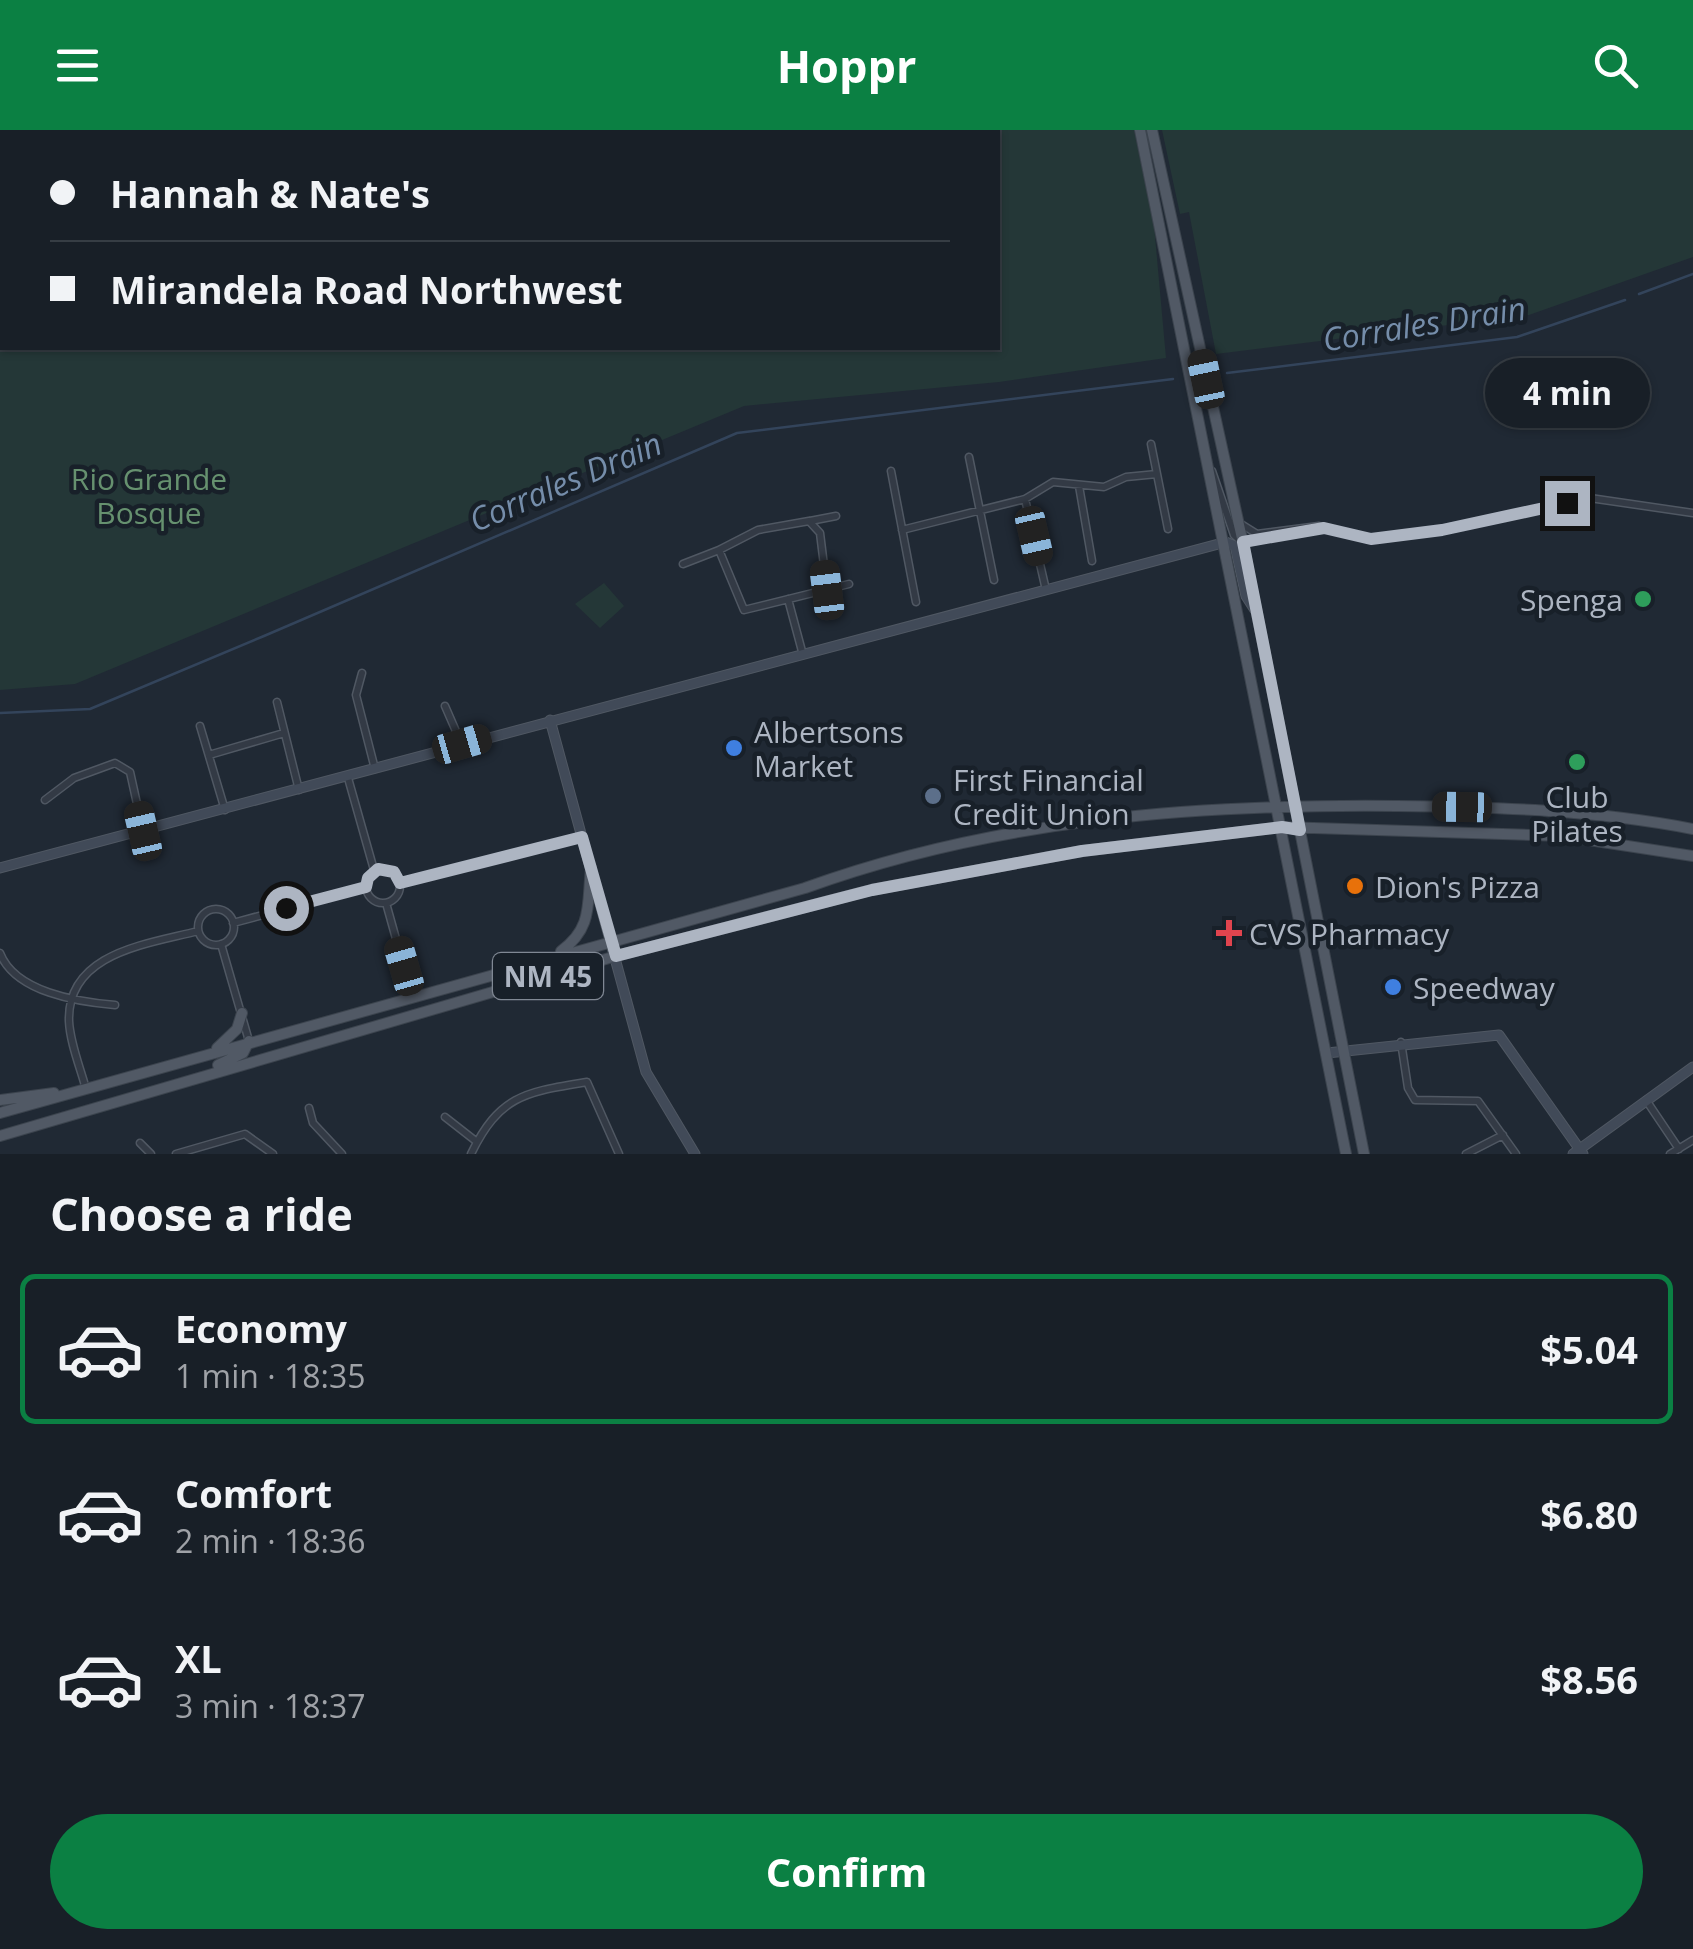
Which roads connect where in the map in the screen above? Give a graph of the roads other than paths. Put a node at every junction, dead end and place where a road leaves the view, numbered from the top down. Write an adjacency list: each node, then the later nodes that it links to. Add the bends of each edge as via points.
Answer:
1 (1140, 130): 3 (main road)
2 (1152, 130): 3 (main road)
3 (1164, 216): 6 (main road); 15 (main road)
4 (1150, 444): 8 (street)
5 (969, 457): 11 (street)
6 (1212, 471): 19 (main road); 20 (street, via 1234,535)
7 (891, 472): 18 (street)
8 (1157, 474): 9 (street, via 1126,477 1104,488); 17 (street)
9 (1080, 486): 10 (street, via 1053,482); 22 (street)
10 (1025, 499): 11 (street); 27 (street)
11 (980, 512): 18 (street); 24 (street)
12 (1693, 512): 16 (street, via 1590,498 1371,539)
13 (836, 516): 14 (street)
14 (809, 521): 21 (street, via 758,530); 26 (street, via 820,533)
15 (1238, 522): 16 (street, via 1257,534); 20 (main road)
16 (1324, 528): 20 (street)
17 (1168, 529)
18 (902, 530): 29 (street)
19 (1226, 542): 27 (street); 30 (street, via 1235,546); 44 (main road)
20 (1243, 542): 30 (main road)
21 (718, 550): 23 (street); 28 (street, via 744,610)
22 (1092, 561)
23 (682, 564)
24 (994, 580)
25 (849, 584): 26 (street)
26 (827, 590): 28 (street)
27 (1046, 590): 31 (street)
28 (788, 599): 31 (street)
29 (916, 602)
30 (1256, 612): 45 (main road)
31 (804, 654): 35 (street)
32 (362, 673): 40 (street, via 356,695)
33 (276, 702): 37 (street)
34 (446, 706): 38 (street)
35 (550, 720): 38 (street); 51 (street)
36 (200, 726): 39 (street)
37 (284, 733): 39 (street); 42 (street)
38 (462, 744): 40 (street)
39 (209, 755): 46 (street)
40 (375, 770): 41 (street)
41 (348, 778): 42 (street); 55 (street)
42 (299, 790): 46 (street)
43 (45, 800): 50 (street, via 74,778 115,763 130,772)
44 (1277, 804): 45 (main road, NM 45); 47 (main road); 61 (main road, NM 45, via 1075,821 864,866)
45 (1295, 806): 48 (main road, NM 45, via 1516,808); 49 (main road)
46 (225, 810): 50 (street)
47 (1282, 827): 49 (main road, NM 45); 64 (main road, NM 45, via 1082,851 872,890); 74 (main road)
48 (1693, 828)
49 (1300, 830): 52 (main road, NM 45, via 1563,836); 72 (main road)
50 (143, 831): 53 (street)
51 (582, 837): 54 (street); 56 (street)
52 (1693, 856)
53 (0, 868)
54 (591, 868): 61 (street); 65 (main road, via 588,922)
55 (374, 870): 56 (street, via 390,870); 57 (street)
56 (400, 883): 58 (street, via 398,896)
57 (366, 887): 58 (street, via 372,899); 59 (street)
58 (386, 903): 66 (street)
59 (233, 922): 60 (street, via 213,909 203,914); 62 (street, via 230,938)
60 (198, 931): 62 (street, via 204,941); 67 (street, via 111,954 85,975)
61 (612, 941): 64 (street); 65 (main road, NM 45)
62 (220, 944): 69 (street)
63 (0, 953): 67 (street, via 23,981)
64 (616, 956): 80 (main road, NM 45); 96 (street, via 646,1072)
65 (552, 958): 66 (main road, NM 45)
66 (412, 996): 70 (main road, NM 45)
67 (72, 998): 68 (street); 76 (street)
68 (115, 1005)
69 (242, 1013): 70 (street); 73 (main road, via 237,1029)
70 (250, 1041): 73 (main road, NM 45); 80 (main road, via 231,1062 101,1100)
71 (1401, 1042): 72 (street); 83 (street, via 1415,1100 1478,1101); 89 (street, via 1499,1034)
72 (1344, 1050): 74 (street); 98 (main road)
73 (210, 1053): 76 (main road, NM 45)
74 (1327, 1053): 97 (main road)
75 (1693, 1066): 78 (street)
76 (80, 1091): 77 (main road); 81 (main road, NM 45)
77 (0, 1100)
78 (1646, 1100): 88 (street); 89 (street)
79 (310, 1108): 94 (street, via 313,1124)
80 (81, 1112): 84 (main road, NM 45)
81 (0, 1113)
82 (445, 1117): 86 (street)
83 (1503, 1135): 99 (street); 100 (street)
84 (0, 1136)
85 (1693, 1140): 88 (street)
86 (477, 1142): 90 (street, via 522,1093 587,1082); 95 (street)
87 (140, 1143): 91 (street)
88 (1679, 1149): 101 (street)
89 (1579, 1152)
90 (617, 1153)
91 (151, 1154)
92 (176, 1154): 93 (street, via 244,1134)
93 (273, 1154)
94 (342, 1154)
95 (471, 1154)
96 (695, 1154)
97 (1346, 1154)
98 (1364, 1154)
99 (1466, 1154)
100 (1516, 1154)
101 (1670, 1154)

